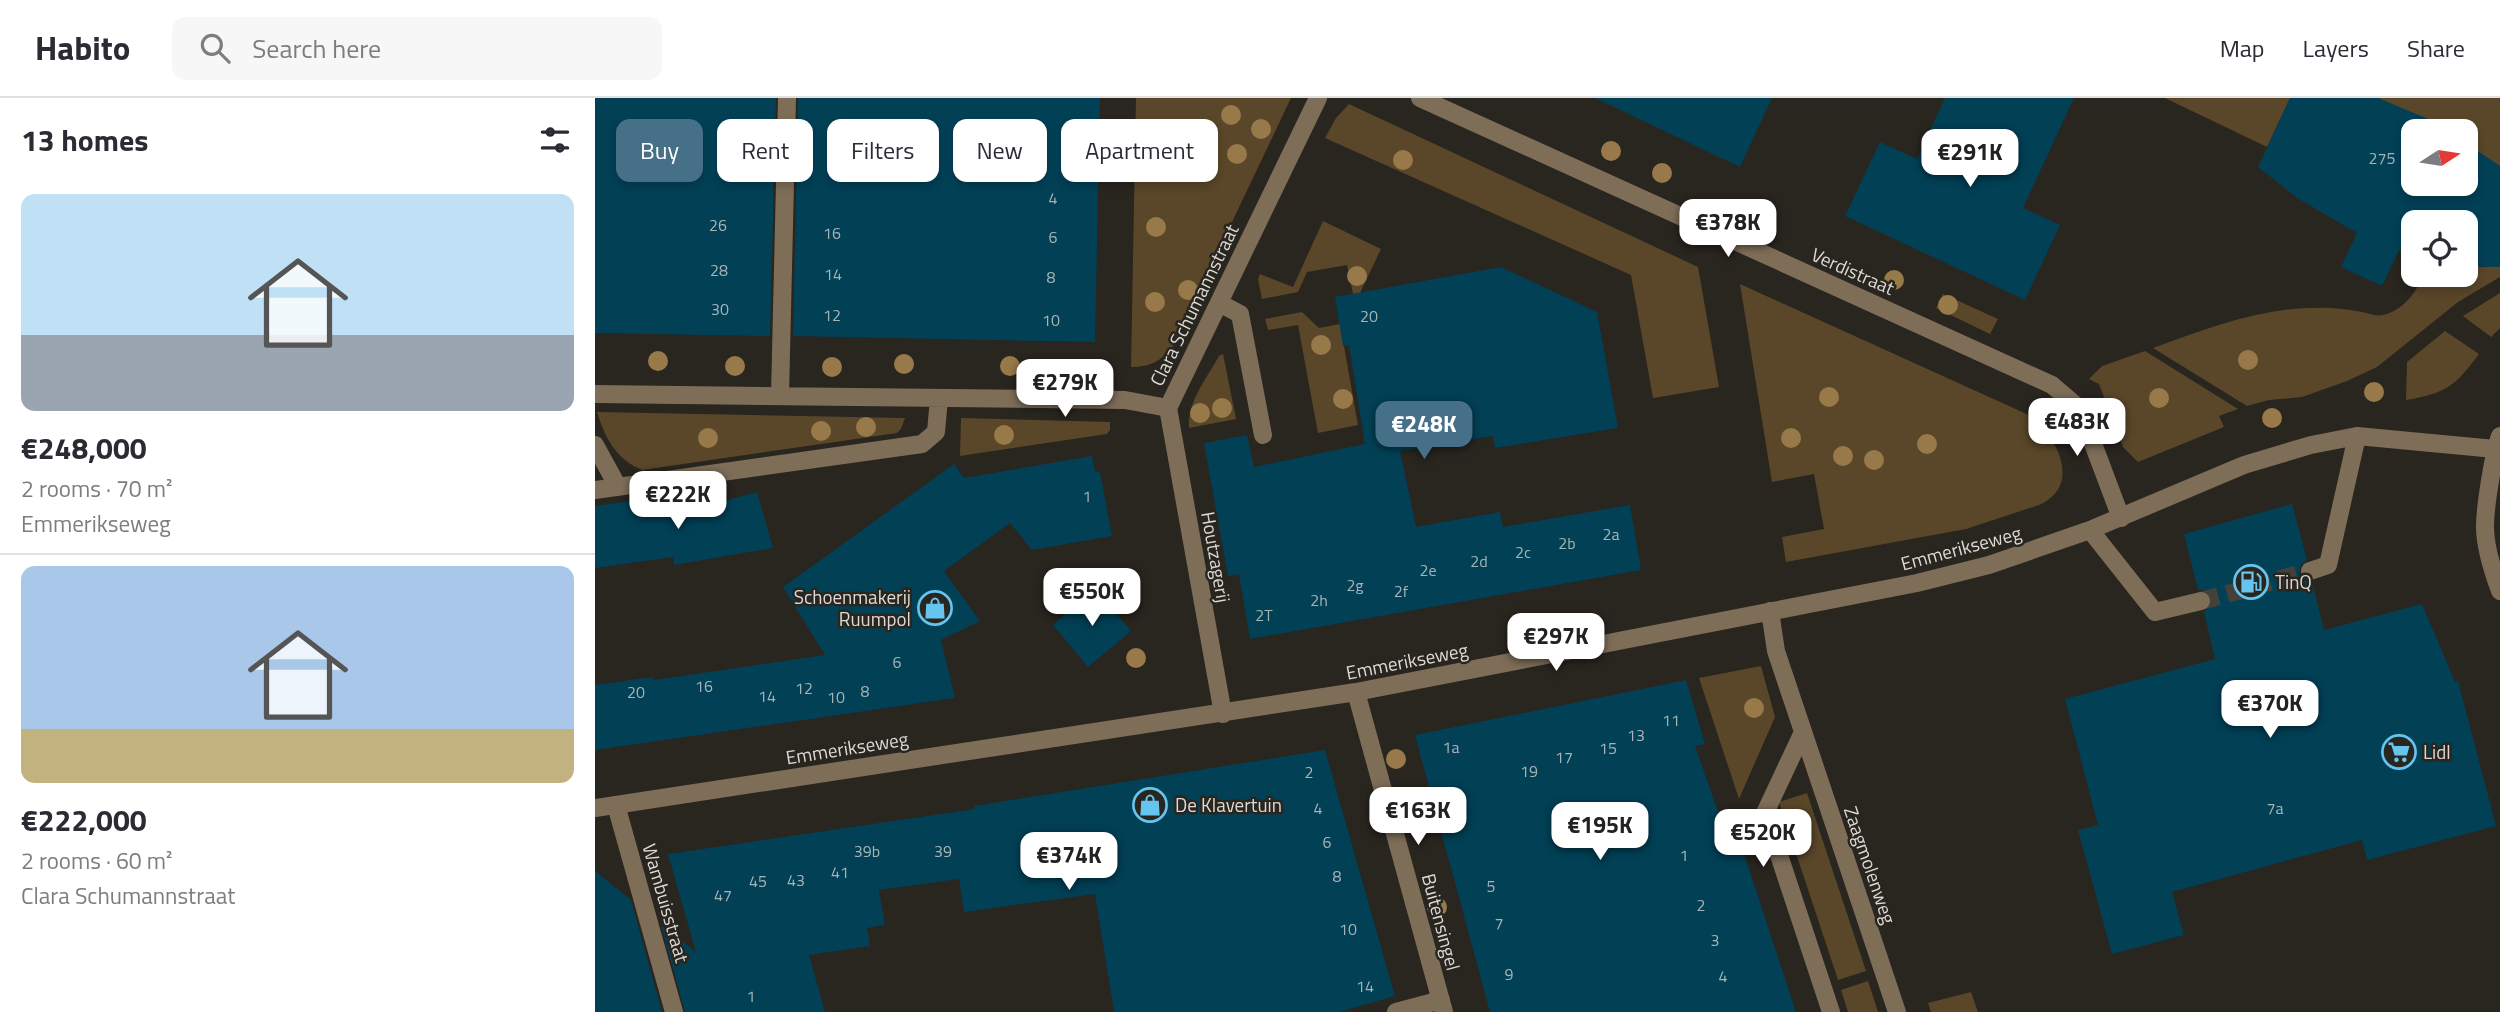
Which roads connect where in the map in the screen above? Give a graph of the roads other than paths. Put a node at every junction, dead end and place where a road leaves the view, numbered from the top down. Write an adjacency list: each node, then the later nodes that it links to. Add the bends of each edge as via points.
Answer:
1 (787, 98): 6 (street)
2 (1318, 98): 4 (street, Clara Schumannstraat)
3 (1420, 98): 15 (street, Verdistraat, via 2052,385 2080,409)
4 (1219, 303): 8 (street, Clara Schumannstraat); 9 (street, via 1240,314)
5 (595, 394): 6 (street, Clara Schumannstraat)
6 (780, 396): 7 (street, Clara Schumannstraat)
7 (939, 398): 8 (street, Clara Schumannstraat, via 1125,400); 13 (street, via 936,432 922,444)
8 (1168, 408): 22 (street, Houtzagerij)
9 (1263, 435)
10 (2357, 436): 11 (street, Emmerikseweg); 15 (street, Emmerikseweg, via 2245,465); 17 (street, via 2328,565)
11 (2498, 443): 18 (street, via 2485,528)
12 (595, 445): 13 (street)
13 (618, 487): 14 (street)
14 (595, 491)
15 (2121, 518): 16 (street, Emmerikseweg)
16 (2090, 530): 19 (street, via 2155,612); 20 (street, Emmerikseweg, via 1989,565)
17 (2309, 571)
18 (2500, 591)
19 (2201, 601)
20 (1770, 611): 21 (street, Emmerikseweg); 23 (street, Zaagmolenweg, via 1776,651)
21 (1356, 692): 22 (street, Emmerikseweg); 26 (street, Buitensingel)
22 (1223, 714): 24 (street, Emmerikseweg)
23 (1803, 732): 29 (street, via 1765,813); 30 (street, Zaagmolenweg)
24 (616, 805): 25 (street, Emmerikseweg); 27 (street, Wambuisstraat)
25 (595, 808)
26 (1442, 1006): 28 (street, Buitensingel)
27 (674, 1012)
28 (1396, 1012)
29 (1831, 1012)
30 (1898, 1012)

